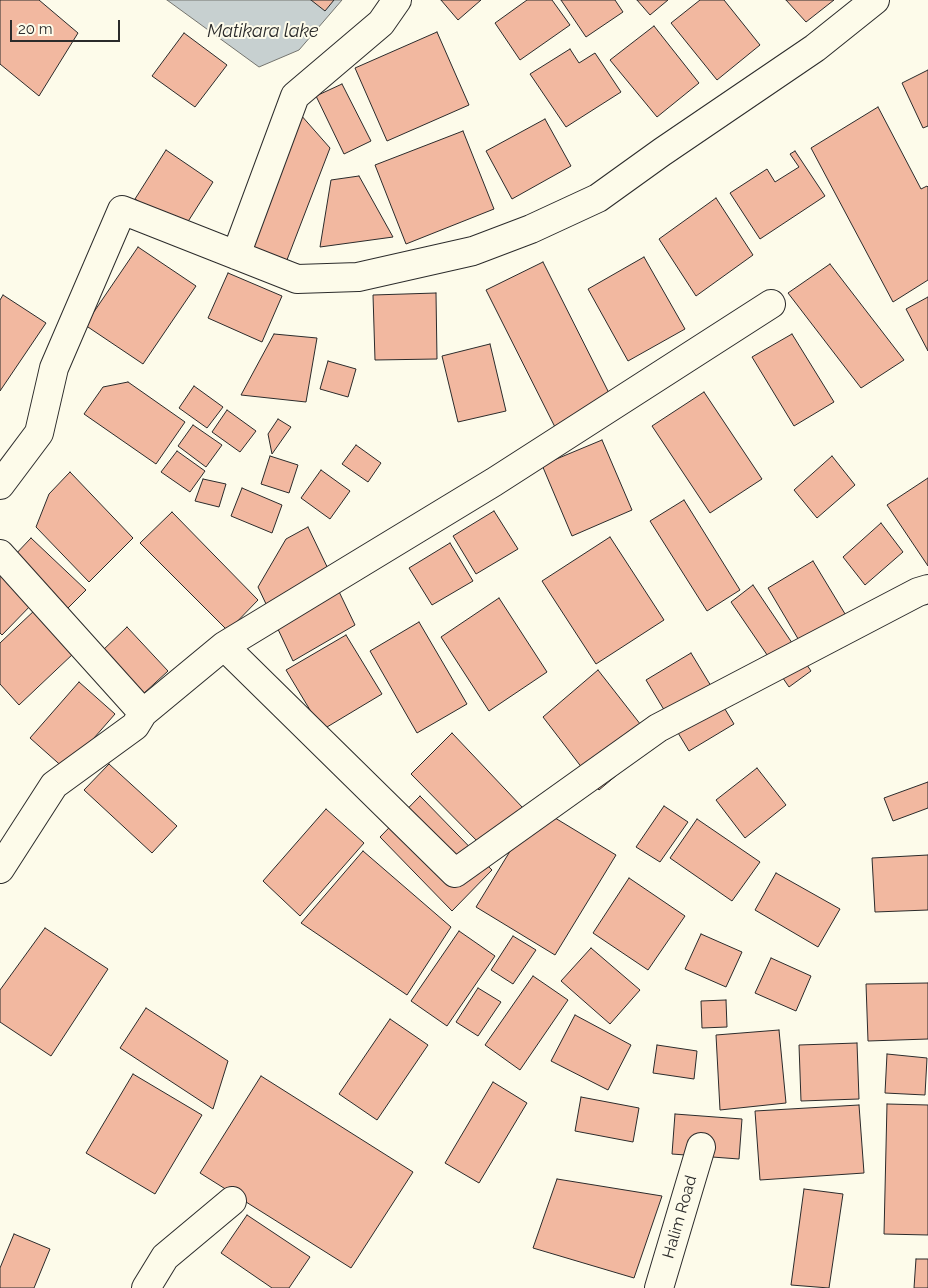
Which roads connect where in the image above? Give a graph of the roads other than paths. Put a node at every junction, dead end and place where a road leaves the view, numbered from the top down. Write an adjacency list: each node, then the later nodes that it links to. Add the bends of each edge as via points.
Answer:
1 (397, 0): 3 (street, via 381,23 295,96)
2 (875, 0): 3 (street, via 815,48 598,198 531,229 473,251 358,278 297,279)
3 (236, 255): 5 (street, via 122,210 54,368 39,433)
4 (771, 304): 8 (street, via 494,482)
5 (0, 485)
6 (0, 554): 9 (street)
7 (928, 589): 8 (street, via 658,728 454,872)
8 (224, 646): 9 (street)
9 (143, 713): 10 (street, via 135,726 54,785)
10 (0, 869)
11 (701, 1147): 14 (street, Halim Road)
12 (232, 1201): 13 (street, via 165,1257)
13 (146, 1288)
14 (660, 1288)

